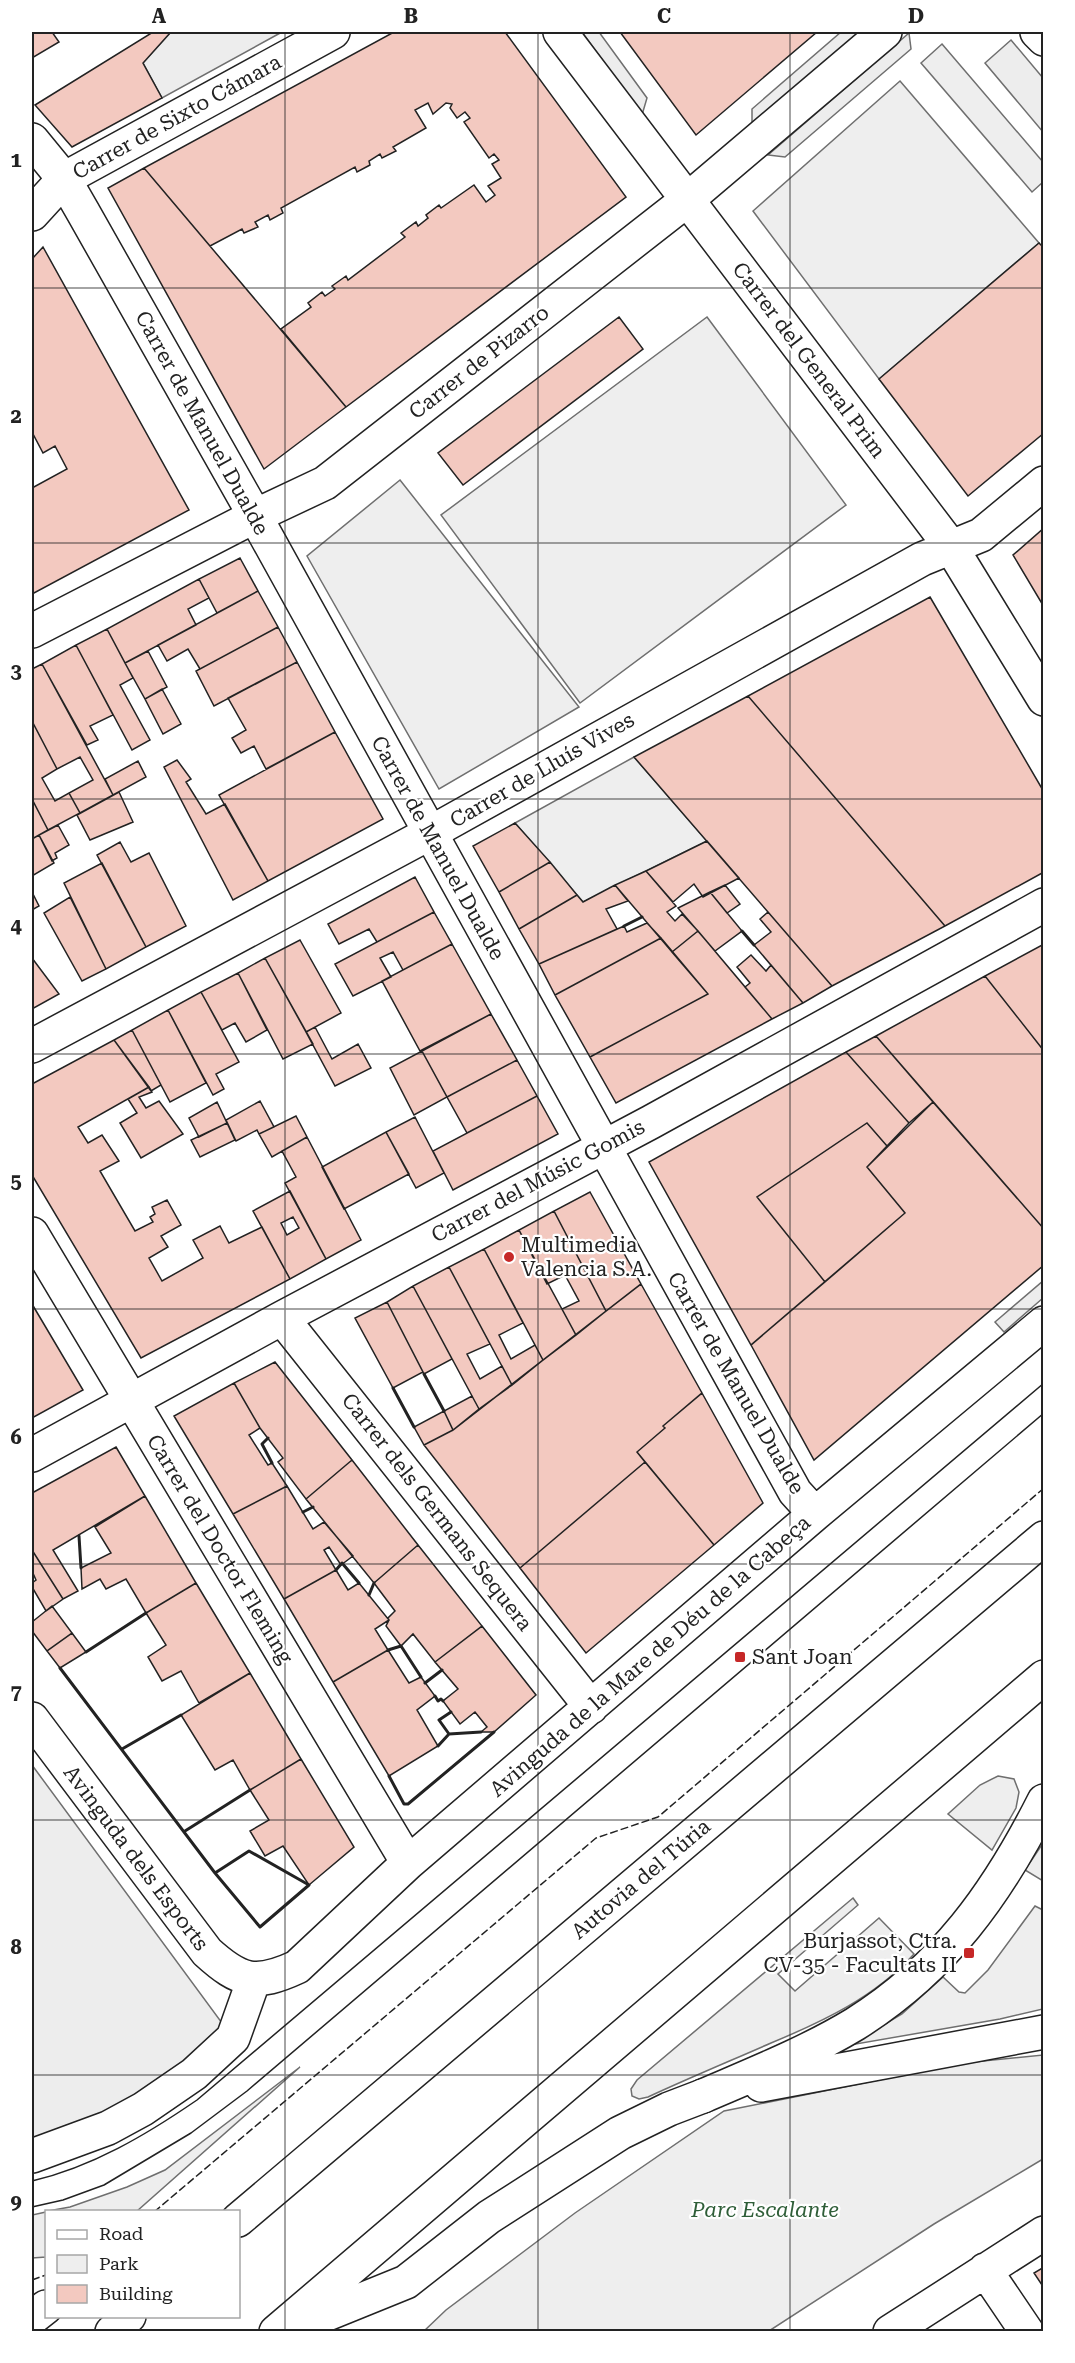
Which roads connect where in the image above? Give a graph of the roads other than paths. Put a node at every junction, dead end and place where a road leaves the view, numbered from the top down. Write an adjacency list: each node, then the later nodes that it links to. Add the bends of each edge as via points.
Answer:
1 (333, 32): 7 (main road, Carrer de Sixto Cámara)
2 (560, 32): 8 (main road, Carrer del General Prim)
3 (885, 32): 8 (main road, Carrer de Pizarro)
4 (1037, 32): 5 (main road)
5 (1044, 39)
6 (32, 140): 7 (main road, Carrer de Manuel Dualde)
7 (64, 179): 9 (main road, Carrer de Sixto Cámara); 11 (main road, Carrer de Manuel Dualde)
8 (687, 200): 11 (main road, Carrer de Pizarro, via 325,483); 12 (main road, Carrer del General Prim)
9 (32, 214)
10 (1044, 483): 12 (main road, Carrer de Lluís Vives, via 981,535)
11 (255, 516): 13 (main road, Carrer de Pizarro); 15 (main road, Carrer de Manuel Dualde)
12 (951, 547): 14 (main road, Carrer del General Prim); 15 (main road, Carrer de Lluís Vives, via 922,559)
13 (32, 631)
14 (1044, 699)
15 (430, 833): 17 (main road, Carrer de Lluís Vives); 18 (main road, Carrer de Manuel Dualde)
16 (1044, 905): 18 (main road, Carrer del Músic Gomis)
17 (32, 1046)
18 (604, 1146): 20 (main road, Carrer del Músic Gomis); 24 (main road, Carrer de Manuel Dualde, via 795,1492)
19 (32, 1234): 22 (main road, Carrer del Doctor Fleming)
20 (282, 1317): 22 (main road, Carrer del Músic Gomis); 27 (main road, Carrer dels Germans Sequera)
21 (1044, 1323): 24 (main road, Avinguda de la Mare de Déu de la Cabeça)
22 (131, 1401): 23 (main road, Carrer del Músic Gomis); 30 (main road, Carrer del Doctor Fleming)
23 (32, 1455)
24 (815, 1514): 27 (main road, Avinguda de la Mare de Déu de la Cabeça)
25 (1044, 1538): 35 (main road, Autovia del Túria)
26 (1044, 1677): 42 (main road)
27 (591, 1707): 30 (main road, Avinguda de la Mare de Déu de la Cabeça)
28 (32, 1719): 31 (main road, Avinguda dels Esports, via 207,1952 228,1971)
29 (1044, 1801): 33 (main road, via 975,1916 939,1958 908,1985 854,2024 796,2055)
30 (408, 1863): 31 (main road, Avinguda de la Mare de Déu de la Cabeça, via 297,1967 276,1977)
31 (254, 1979): 34 (main road, via 233,2038 194,2073 108,2128)
32 (1044, 2032): 33 (main road)
33 (703, 2096): 43 (main road, via 620,2133 489,2217 406,2282)
34 (32, 2156)
35 (240, 2218)
36 (1044, 2232): 37 (main road)
37 (986, 2270): 44 (main road); 45 (main road)
38 (45, 2307): 39 (main road)
39 (32, 2318)
40 (127, 2318): 41 (main road)
41 (112, 2331)
42 (276, 2331)
43 (285, 2331)
44 (890, 2331)
45 (1027, 2331)

